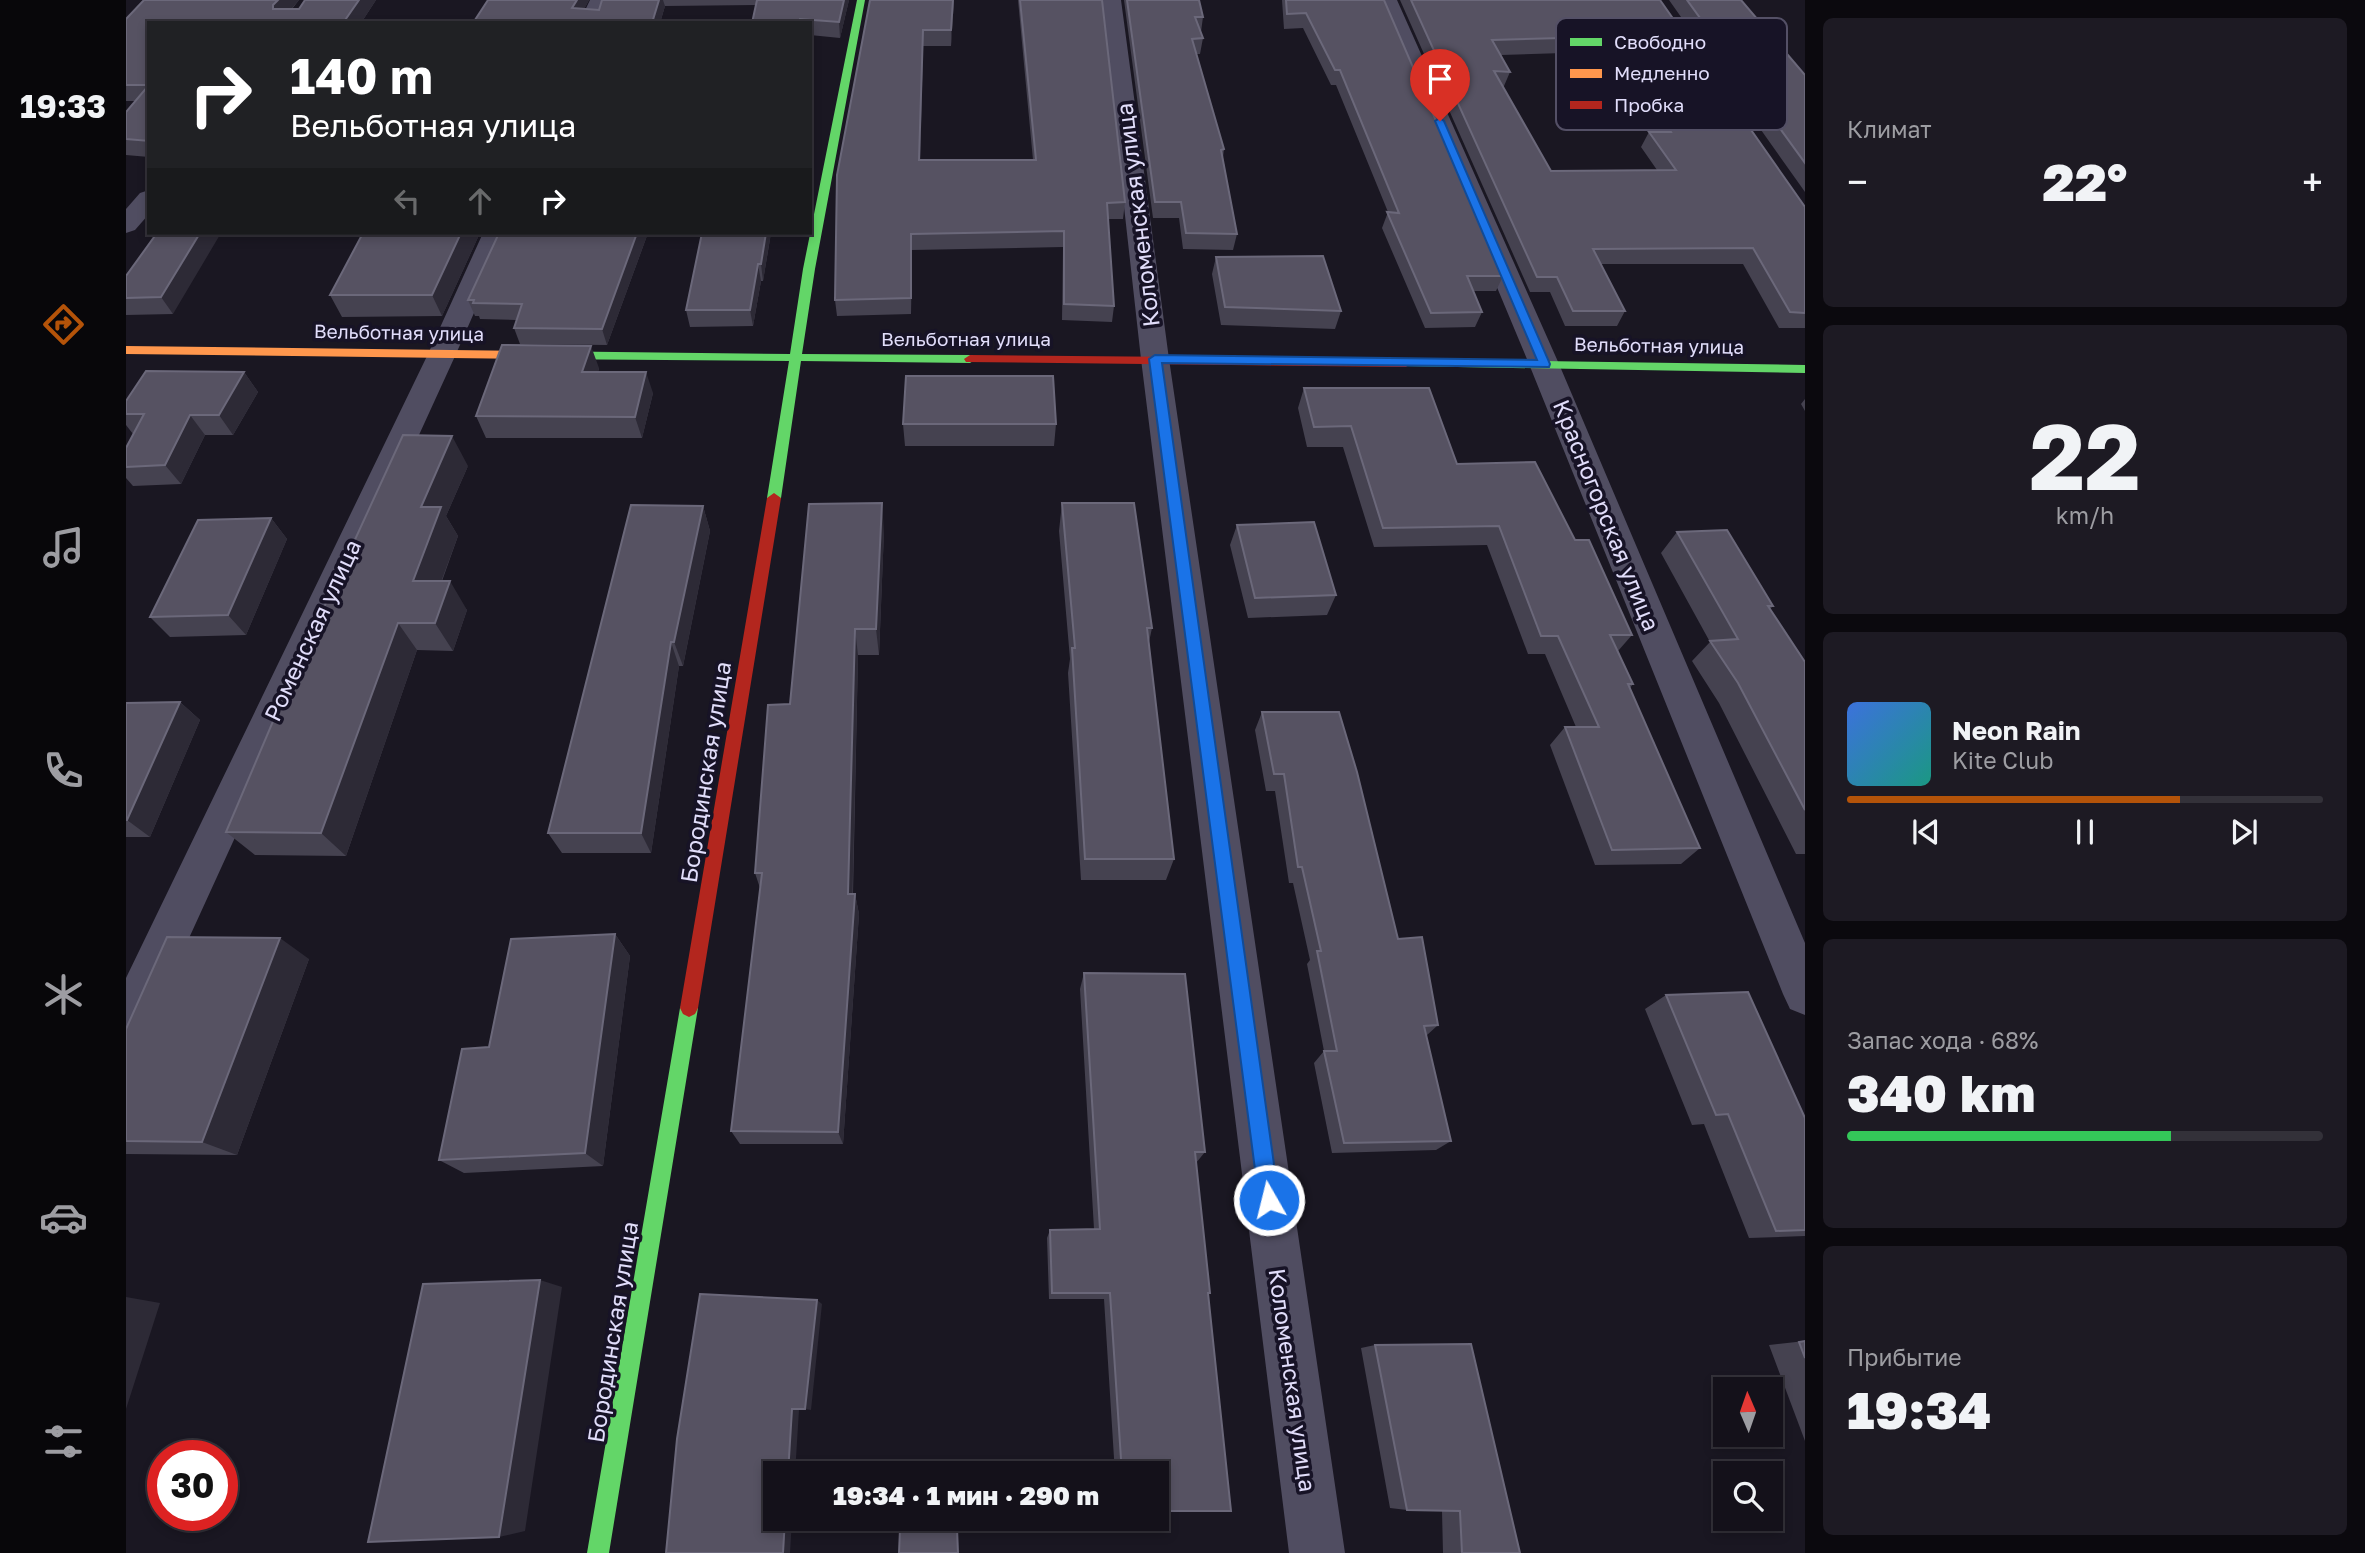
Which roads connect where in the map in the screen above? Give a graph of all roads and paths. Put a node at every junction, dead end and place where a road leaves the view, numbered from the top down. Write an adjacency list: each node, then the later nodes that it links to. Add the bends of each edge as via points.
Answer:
1 (600, 0): 5 (street)
2 (861, 0): 11 (street, Бородинская улица, via 809,269)
3 (1111, 0): 12 (street, Коломенская улица)
4 (1387, 0): 13 (street, Красногорская улица)
5 (591, 21)
6 (147, 200): 7 (street)
7 (126, 225)
8 (495, 235): 10 (street, Роменская улица)
9 (126, 350): 10 (street, Вельботная улица)
10 (442, 354): 11 (street, Вельботная улица); 16 (street, Роменская улица)
11 (797, 359): 12 (street, Вельботная улица); 17 (street, Бородинская улица)
12 (1155, 359): 13 (street, Вельботная улица); 18 (street, Коломенская улица)
13 (1544, 364): 14 (street, Вельботная улица); 15 (street, Красногорская улица)
14 (1805, 369)
15 (1805, 994)
16 (126, 1026)
17 (598, 1553)
18 (1317, 1553)

